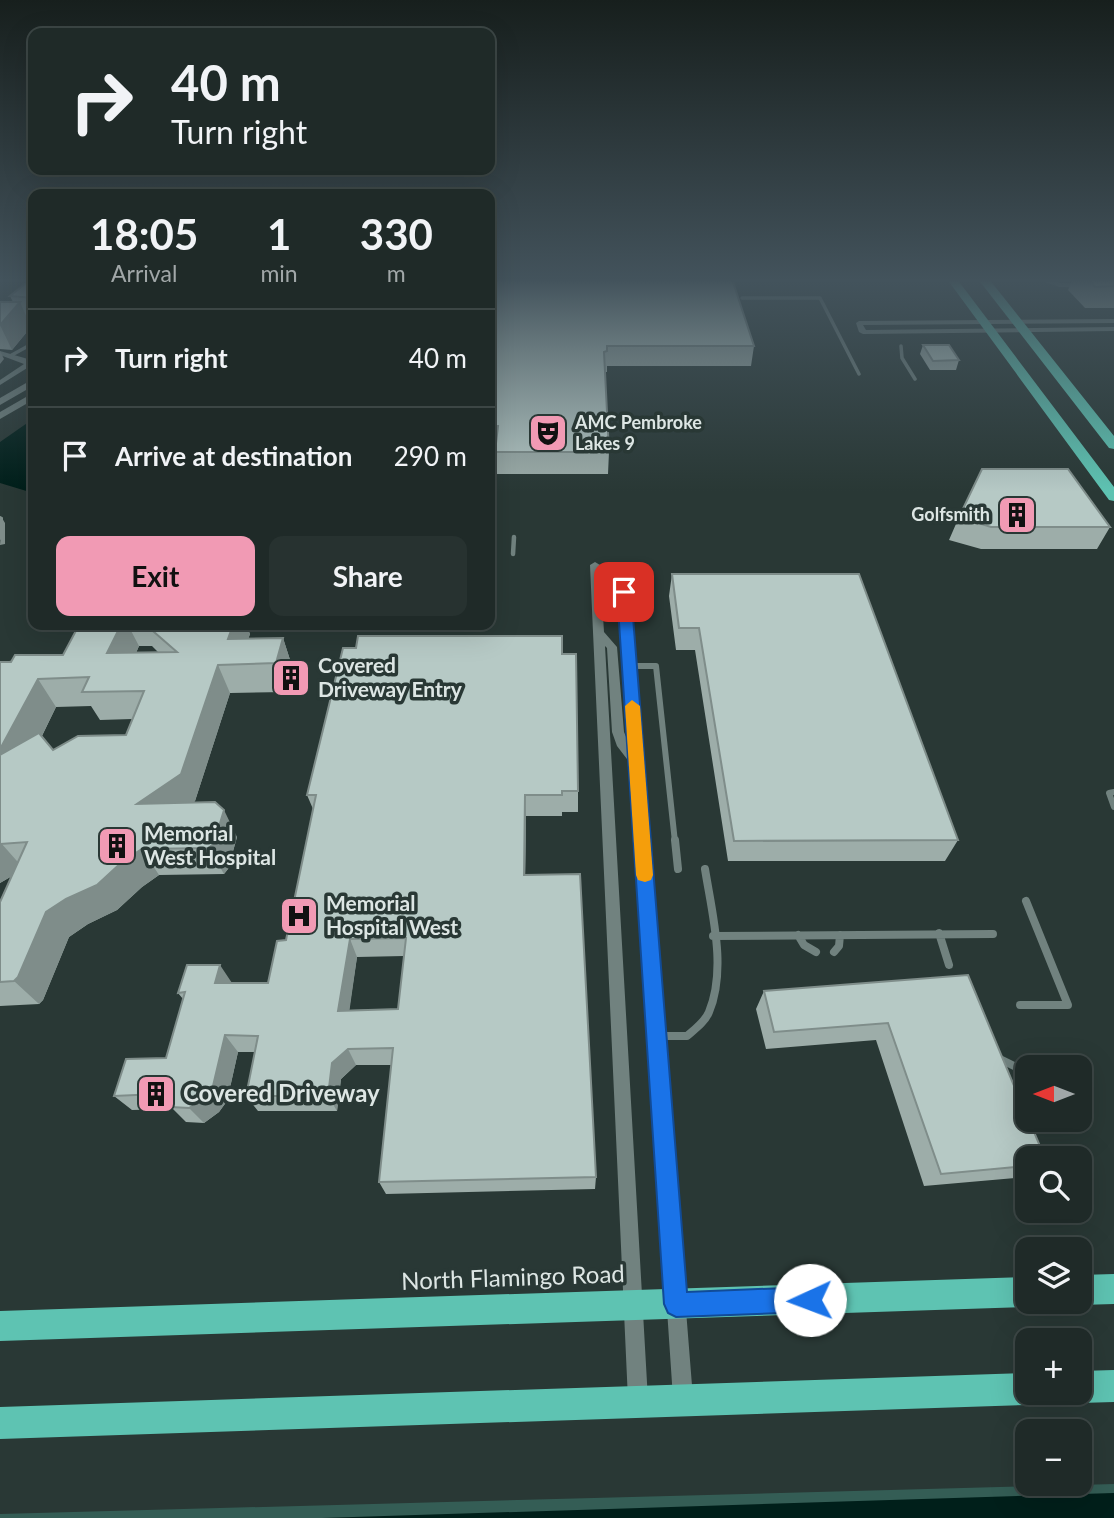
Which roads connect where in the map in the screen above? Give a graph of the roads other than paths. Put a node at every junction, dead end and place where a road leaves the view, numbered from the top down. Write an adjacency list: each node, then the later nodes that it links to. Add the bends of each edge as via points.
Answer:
1 (21, 350): 7 (lane)
2 (847, 350): 8 (lane)
3 (901, 350): 9 (lane)
4 (1004, 350): 16 (highway)
5 (1039, 350): 15 (highway)
6 (0, 353): 7 (street)
7 (10, 356): 10 (street, via 28,365)
8 (859, 374)
9 (915, 379)
10 (0, 383)
11 (28, 385): 13 (street)
12 (28, 399): 14 (street)
13 (0, 402)
14 (0, 416)
15 (1111, 439)
16 (1114, 497)
17 (514, 537): 18 (lane)
18 (513, 554)
19 (595, 565): 21 (street)
20 (622, 568): 23 (street)
21 (598, 632): 22 (street)
22 (606, 665): 24 (street, via 621,743); 46 (street, via 608,869)
23 (629, 666): 24 (street); 27 (lane, via 656,666)
24 (636, 762): 39 (street)
25 (1114, 792): 26 (lane, via 1108,793)
26 (1114, 807)
27 (678, 869)
28 (705, 869): 34 (lane)
29 (1026, 901): 38 (lane, via 1068,1005)
30 (939, 933): 31 (lane); 33 (lane); 37 (lane)
31 (993, 934)
32 (798, 935): 33 (lane); 34 (lane); 36 (lane, via 804,946)
33 (841, 935): 35 (lane)
34 (713, 936): 39 (lane, via 714,996 708,1015 687,1036)
35 (834, 952)
36 (816, 953)
37 (949, 965)
38 (1020, 1005)
39 (657, 1036): 45 (street)
40 (989, 1049): 41 (lane)
41 (1015, 1066)
42 (1114, 1289): 43 (highway)
43 (1092, 1290)
44 (1015, 1292): 45 (highway, North Flamingo Road)
45 (676, 1304): 46 (highway, North Flamingo Road); 51 (street)
46 (633, 1306): 47 (highway, North Flamingo Road); 52 (street)
47 (0, 1326)
48 (1114, 1386): 49 (highway)
49 (1092, 1387)
50 (1015, 1389): 51 (highway)
51 (683, 1399): 52 (highway)
52 (638, 1400): 53 (highway)
53 (0, 1423)

